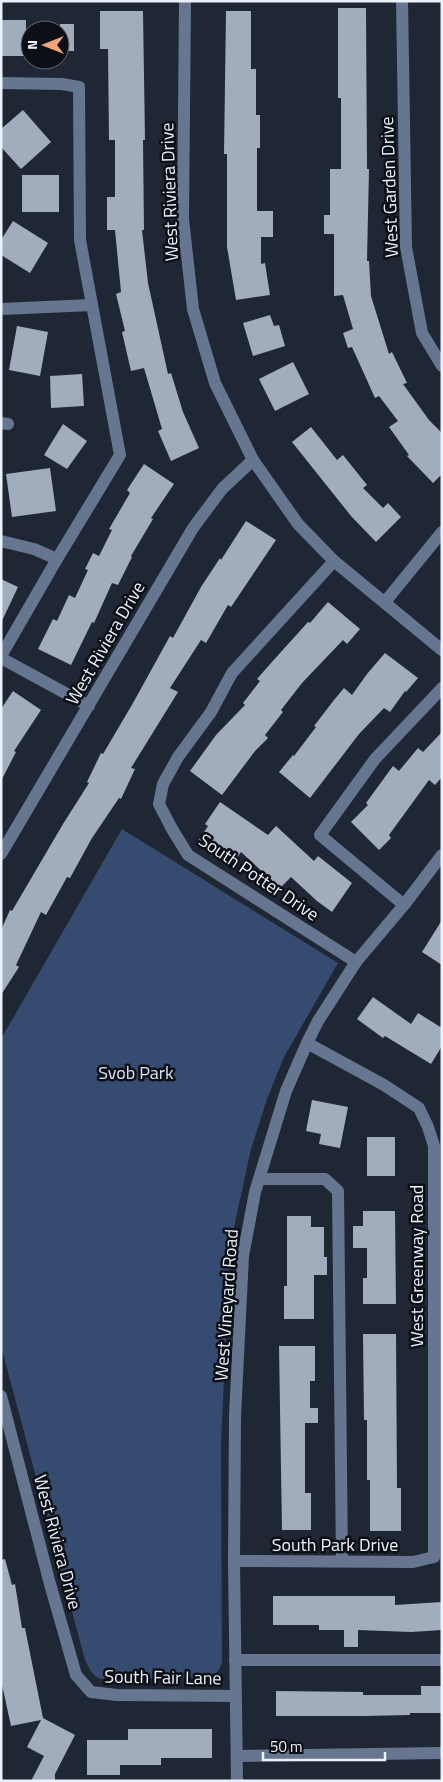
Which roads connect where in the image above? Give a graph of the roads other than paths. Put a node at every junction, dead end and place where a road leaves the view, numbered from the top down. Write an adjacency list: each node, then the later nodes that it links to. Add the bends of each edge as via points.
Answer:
1 (185, 1): 7 (street, West Riviera Drive, via 184,219 193,309 215,383)
2 (402, 1): 6 (street, West Garden Drive, via 406,247 422,333)
3 (1, 83): 4 (street, via 78,87 80,240)
4 (92, 305): 5 (street); 10 (street, via 120,455)
5 (1, 309)
6 (442, 366)
7 (253, 460): 11 (street, West Riviera Drive, via 298,524); 16 (street, West Riviera Drive, via 222,489 193,528)
8 (442, 532): 12 (street)
9 (1, 541): 10 (street)
10 (57, 559): 14 (street)
11 (334, 561): 12 (street, West Riviera Drive); 20 (street, South Potter Drive, via 232,672 211,712 163,784 159,804 188,854)
12 (385, 602): 13 (street, West Riviera Drive)
13 (442, 650)
14 (1, 657): 16 (street)
15 (442, 688): 19 (street, via 375,758 320,835)
16 (89, 706): 17 (street, West Riviera Drive)
17 (1, 854)
18 (442, 855): 19 (street, West Vineyard Road)
19 (404, 905): 20 (street, West Vineyard Road)
20 (356, 962): 21 (street, West Vineyard Road)
21 (307, 1043): 22 (street, West Vineyard Road, via 286,1091); 24 (street, West Greenway Road, via 419,1108 434,1146)
22 (258, 1179): 25 (street, via 325,1179 338,1191); 26 (street, West Vineyard Road, via 243,1256 235,1416)
23 (1, 1396): 29 (street, West Riviera Drive, via 76,1675)
24 (434, 1557): 25 (street, South Park Drive, via 412,1562)
25 (342, 1560): 26 (street, South Park Drive)
26 (234, 1561): 27 (street, West Vineyard Road)
27 (235, 1660): 28 (street); 30 (street, West Vineyard Road)
28 (442, 1660)
29 (91, 1692): 30 (street, South Fair Lane)
30 (235, 1696): 32 (street, West Vineyard Road)
31 (442, 1753): 32 (street)
32 (237, 1756): 33 (street, West Vineyard Road)
33 (237, 1781)

